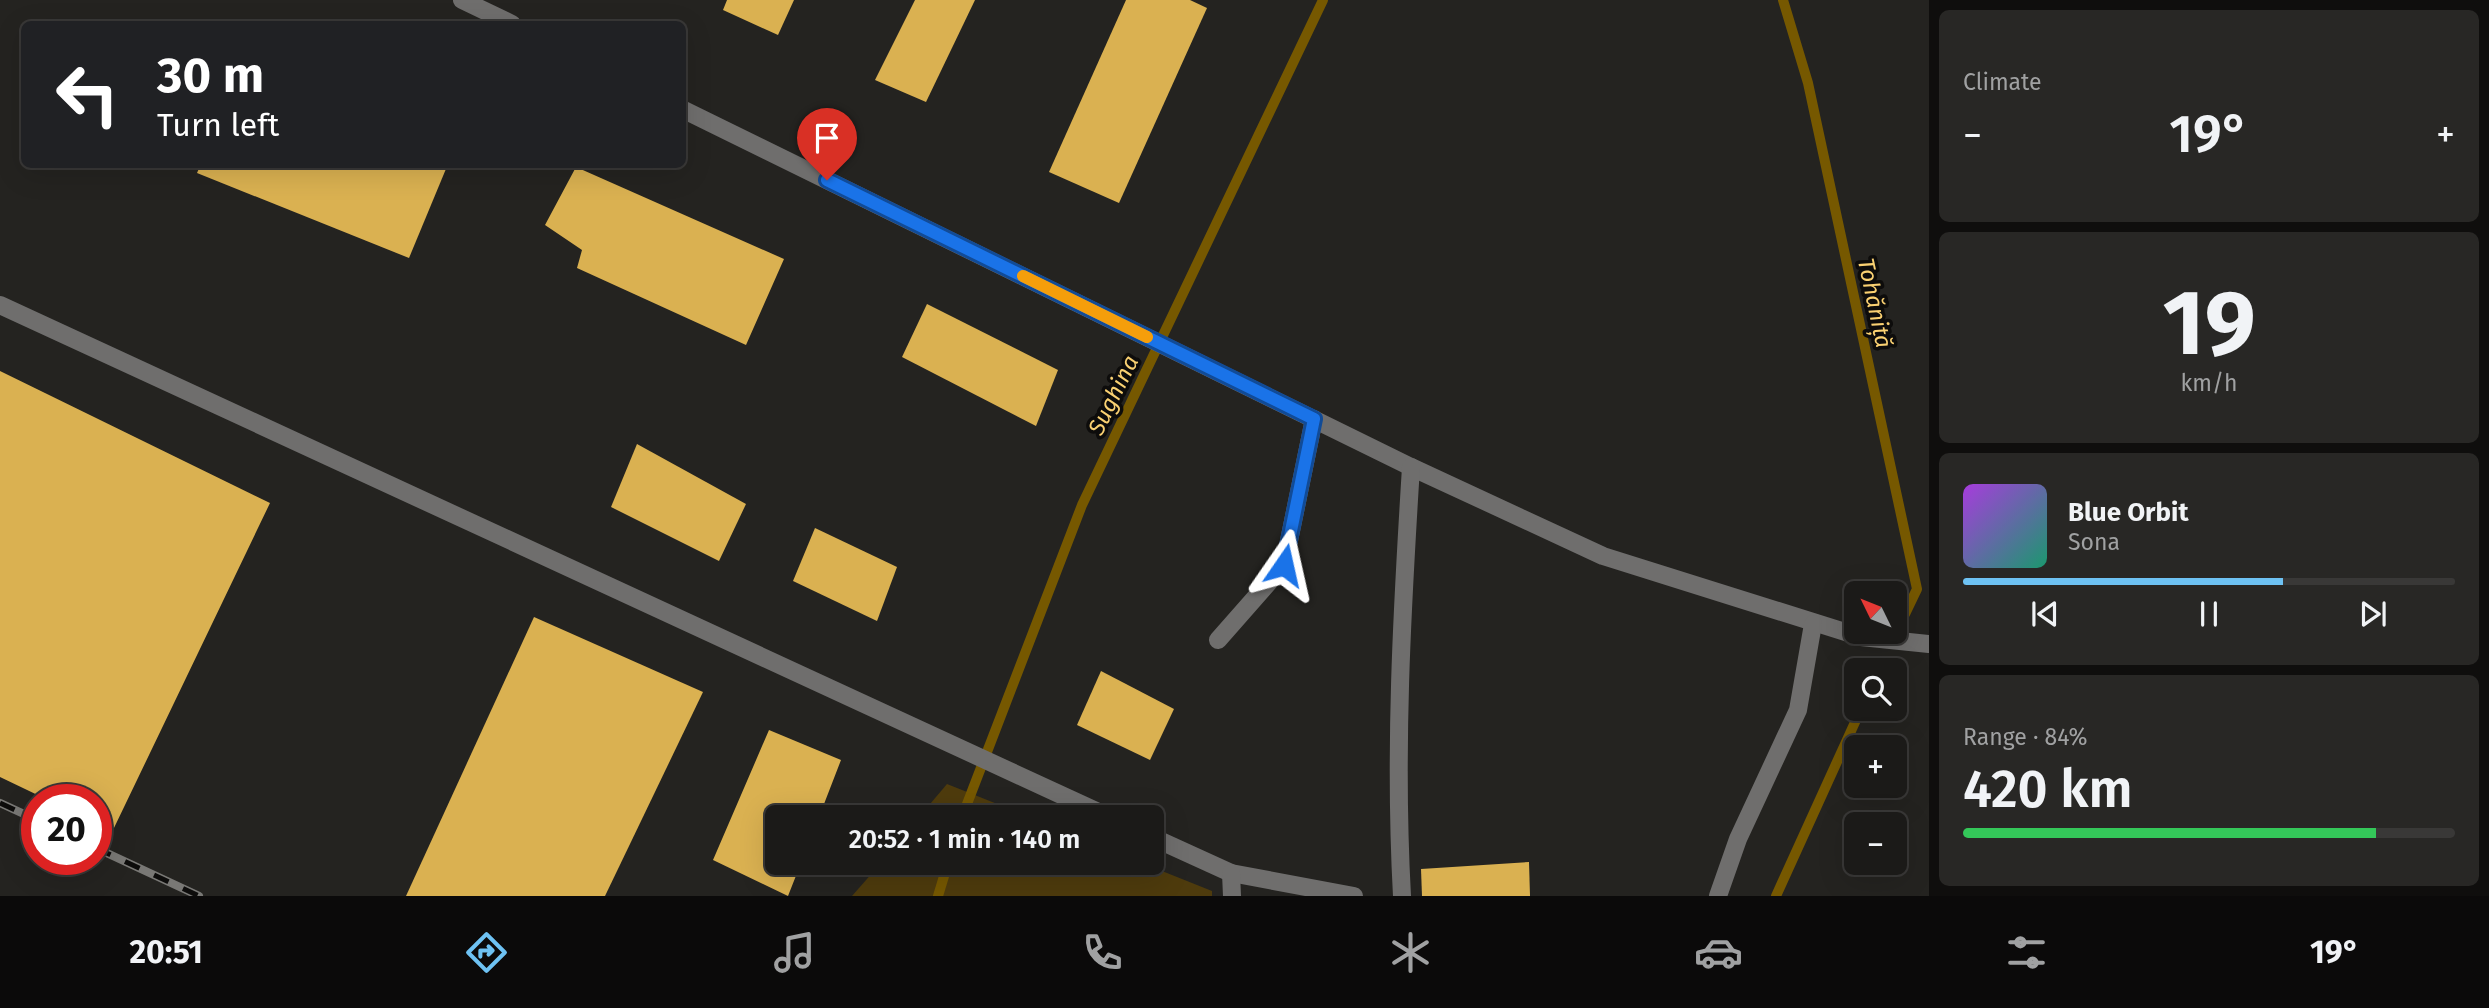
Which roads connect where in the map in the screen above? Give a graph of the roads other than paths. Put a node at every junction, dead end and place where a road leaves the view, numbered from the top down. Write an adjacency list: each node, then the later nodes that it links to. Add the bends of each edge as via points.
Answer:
1 (462, 0): 2 (lane)
2 (506, 21)
3 (686, 110): 5 (lane)
4 (0, 305): 10 (lane)
5 (1314, 419): 6 (lane); 8 (lane, via 1284,565)
6 (1411, 467): 7 (lane, via 1603,556); 15 (lane, via 1396,794)
7 (1813, 624): 9 (lane, via 1861,637); 16 (lane, via 1798,710 1738,839)
8 (1218, 640)
9 (1929, 644)
10 (1083, 805)
11 (1164, 842): 12 (lane)
12 (1231, 873): 13 (lane); 14 (lane)
13 (1232, 896)
14 (1354, 896)
15 (1402, 896)
16 (1718, 896)

